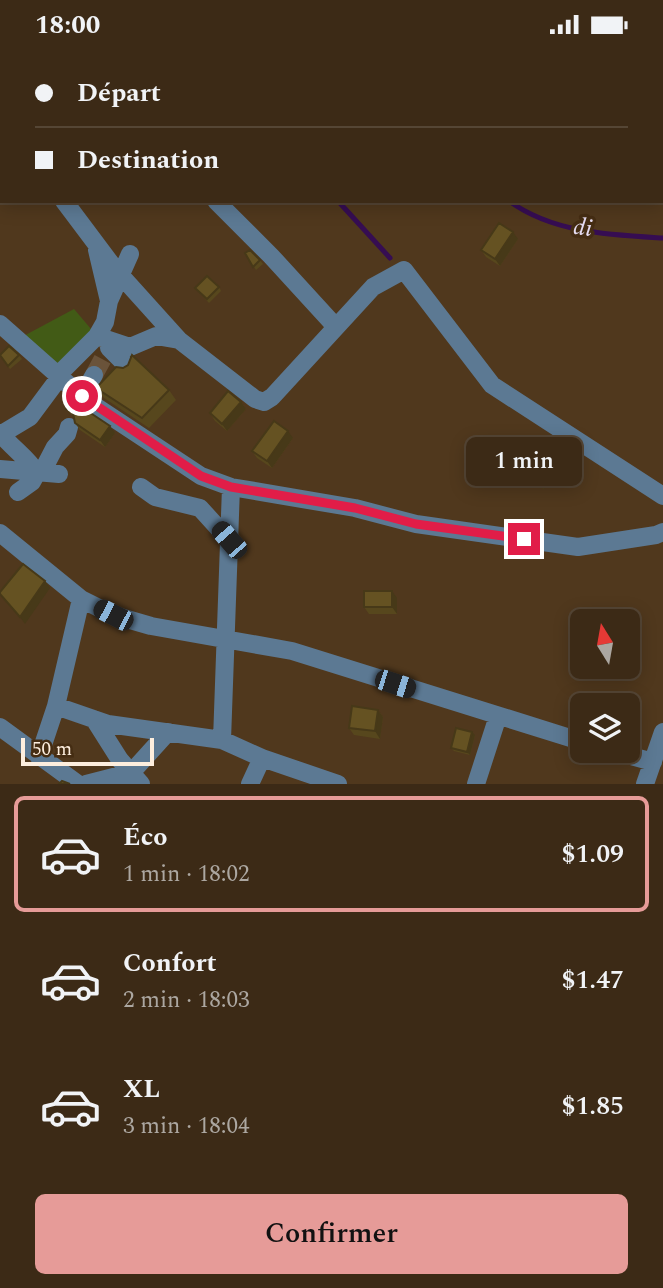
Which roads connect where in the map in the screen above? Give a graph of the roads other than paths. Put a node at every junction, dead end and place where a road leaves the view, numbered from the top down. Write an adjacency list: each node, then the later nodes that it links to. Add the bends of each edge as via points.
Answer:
1 (65, 203): 3 (street)
2 (218, 203): 8 (street)
3 (96, 244): 5 (street); 6 (street)
4 (130, 254): 5 (street)
5 (120, 275): 6 (street); 9 (street)
6 (109, 301): 10 (street)
7 (0, 324): 13 (street)
8 (336, 327): 9 (street, via 264,402); 22 (street, via 373,287 404,269 492,385)
9 (179, 340): 10 (street, via 156,336 130,347)
10 (106, 344): 11 (street); 13 (street)
11 (128, 367)
12 (94, 375): 14 (street)
13 (58, 377): 14 (street); 16 (street, via 30,417)
14 (82, 396): 20 (street, via 201,476)
15 (69, 427): 18 (street, via 55,447)
16 (0, 435): 18 (street)
17 (0, 469): 18 (street)
18 (46, 473): 21 (street)
19 (141, 487): 25 (street, via 155,497 200,508)
20 (231, 487): 23 (street, via 355,508 416,524 579,547); 25 (street)
21 (18, 492)
22 (663, 496)
23 (663, 532)
24 (0, 533): 26 (street)
25 (229, 540): 27 (street)
26 (81, 599): 27 (street, via 151,626); 28 (street)
27 (225, 640): 29 (street, via 292,651); 35 (street)
28 (56, 706): 30 (street); 36 (street)
29 (498, 716): 34 (street); 45 (street)
30 (94, 719): 33 (street); 40 (street)
31 (0, 727): 36 (street)
32 (663, 731): 39 (street)
33 (168, 732): 35 (street); 40 (street)
34 (570, 738)
35 (222, 740): 37 (street)
36 (39, 757): 41 (street)
37 (262, 758): 43 (street); 44 (street)
38 (640, 758): 39 (street)
39 (653, 762): 46 (street)
40 (130, 778): 42 (street)
41 (78, 784)
42 (86, 784)
43 (250, 784)
44 (338, 784)
45 (476, 784)
46 (645, 784)

